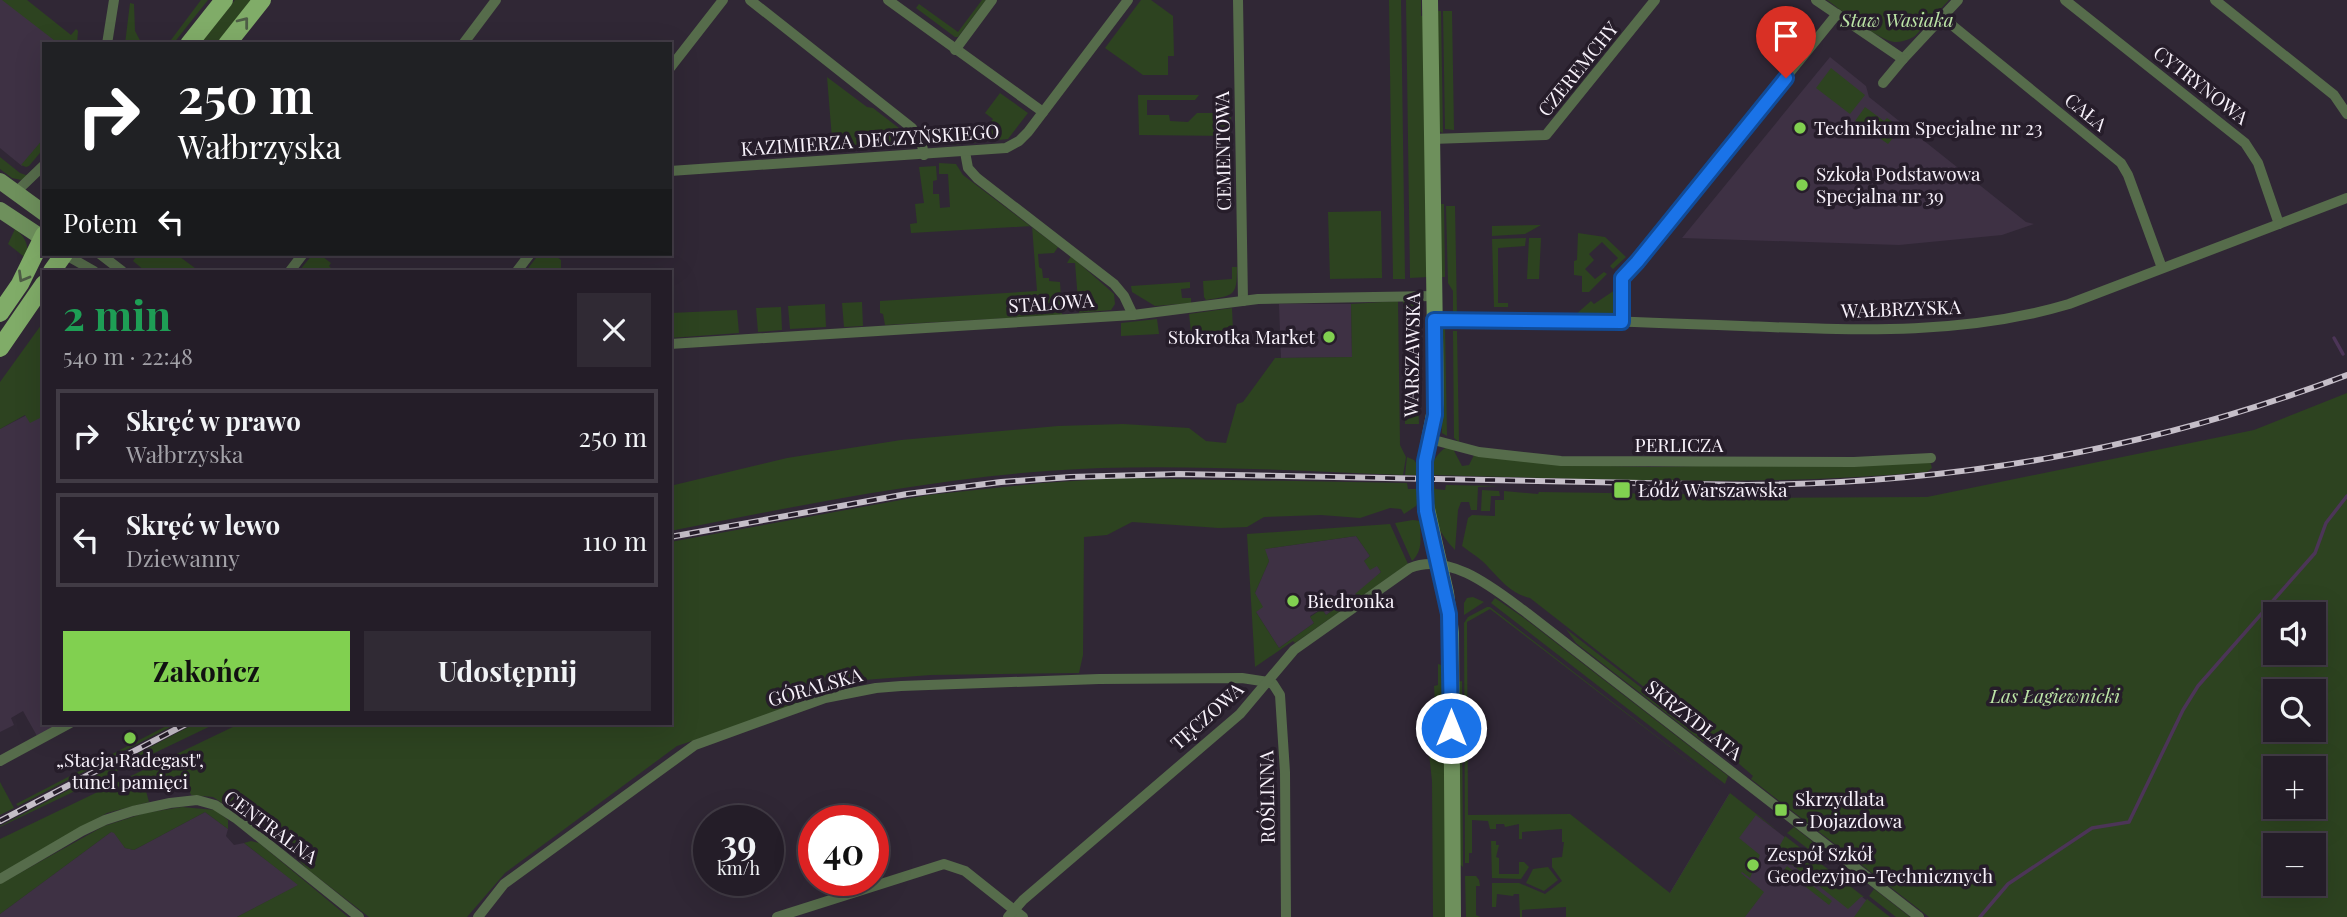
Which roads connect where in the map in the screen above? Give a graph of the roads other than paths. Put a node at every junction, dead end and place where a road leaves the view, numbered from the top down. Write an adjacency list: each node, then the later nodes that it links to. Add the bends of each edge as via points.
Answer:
1 (114, 0): 19 (street)
2 (224, 0): 20 (main road)
3 (262, 0): 21 (main road, one-way to 3)
4 (496, 0): 22 (street)
5 (723, 0): 25 (street)
6 (750, 0): 31 (street, via 912,128)
7 (888, 0): 23 (street)
8 (992, 0): 23 (street)
9 (1128, 0): 27 (street, KAZIMIERZA DECZYŃSKIEGO)
10 (1238, 0): 52 (street, CEMENTOWA)
11 (1430, 0): 29 (street, WARSZAWSKA)
12 (1656, 0): 29 (street, CZEREMCHY, via 1546,135)
13 (1816, 0): 17 (street)
14 (1958, 0): 18 (street)
15 (2065, 0): 38 (street, CYTRYNOWA, via 2245,143 2258,163)
16 (2215, 0): 28 (street, via 2334,95)
17 (1837, 14): 24 (street); 56 (street, via 1622,278)
18 (1942, 17): 24 (street); 45 (street, CAŁA, via 2121,163)
19 (107, 42)
20 (191, 42)
21 (229, 42)
22 (464, 42)
23 (955, 50): 27 (street)
24 (1903, 59): 26 (street)
25 (672, 65)
26 (1883, 83)
27 (1043, 112): 30 (street, KAZIMIERZA DECZYŃSKIEGO, via 1010,146)
28 (2347, 114)
29 (1432, 139): 51 (street, WARSZAWSKA)
30 (965, 152): 31 (street, KAZIMIERZA DECZYŃSKIEGO); 54 (street, via 968,168 977,178 1119,288)
31 (924, 155): 33 (street, KAZIMIERZA DECZYŃSKIEGO)
32 (42, 170): 36 (street)
33 (672, 172)
34 (0, 181): 36 (street)
35 (2347, 198): 38 (street, WAŁBRZYSKA)
36 (30, 199)
37 (0, 210): 39 (street)
38 (2279, 224): 45 (street, WAŁBRZYSKA)
39 (42, 237)
40 (42, 240): 53 (main road, one-way to 53)
41 (68, 256): 46 (street)
42 (103, 256): 47 (street)
43 (301, 256): 48 (street)
44 (528, 256): 49 (street)
45 (2162, 268): 56 (street, WAŁBRZYSKA, via 2032,315 1972,324 1866,330)
46 (92, 270)
47 (121, 270)
48 (291, 270)
49 (518, 270)
50 (42, 287): 58 (main road)
51 (1434, 296): 52 (street, STALOWA); 55 (street, WARSZAWSKA)
52 (1243, 301): 54 (street, STALOWA)
53 (0, 313)
54 (1133, 315): 57 (street, STALOWA)
55 (1434, 320): 56 (street, WAŁBRZYSKA); 59 (street, WARSZAWSKA, via 1436,404)
56 (1622, 322)
57 (672, 344)
58 (0, 348)
59 (1430, 439): 60 (street, PERLICZA, via 1479,452 1561,461); 61 (street, WARSZAWSKA, via 1425,500)
60 (1931, 458)
61 (1440, 566): 62 (street, TĘCZOWA, via 1410,568 1298,647); 71 (street, WARSZAWSKA, via 1451,636); 72 (street, SKRZYDLATA, via 1478,578 1527,613)
62 (1268, 681): 66 (street, TĘCZOWA, via 1240,713 1028,895); 68 (street, GÓRALSKA, via 1113,679 914,685 825,698 695,745 517,874); 70 (street, ROŚLINNA, via 1281,700)
63 (66, 725): 64 (street)
64 (0, 761)
65 (0, 879): 67 (street, CENTRALNA, via 105,820 197,800 237,819)
66 (1015, 915): 69 (street, via 965,871 944,864)
67 (359, 917)
68 (478, 917)
69 (777, 917)
70 (1286, 917)
71 (1452, 917)
72 (1919, 917)

